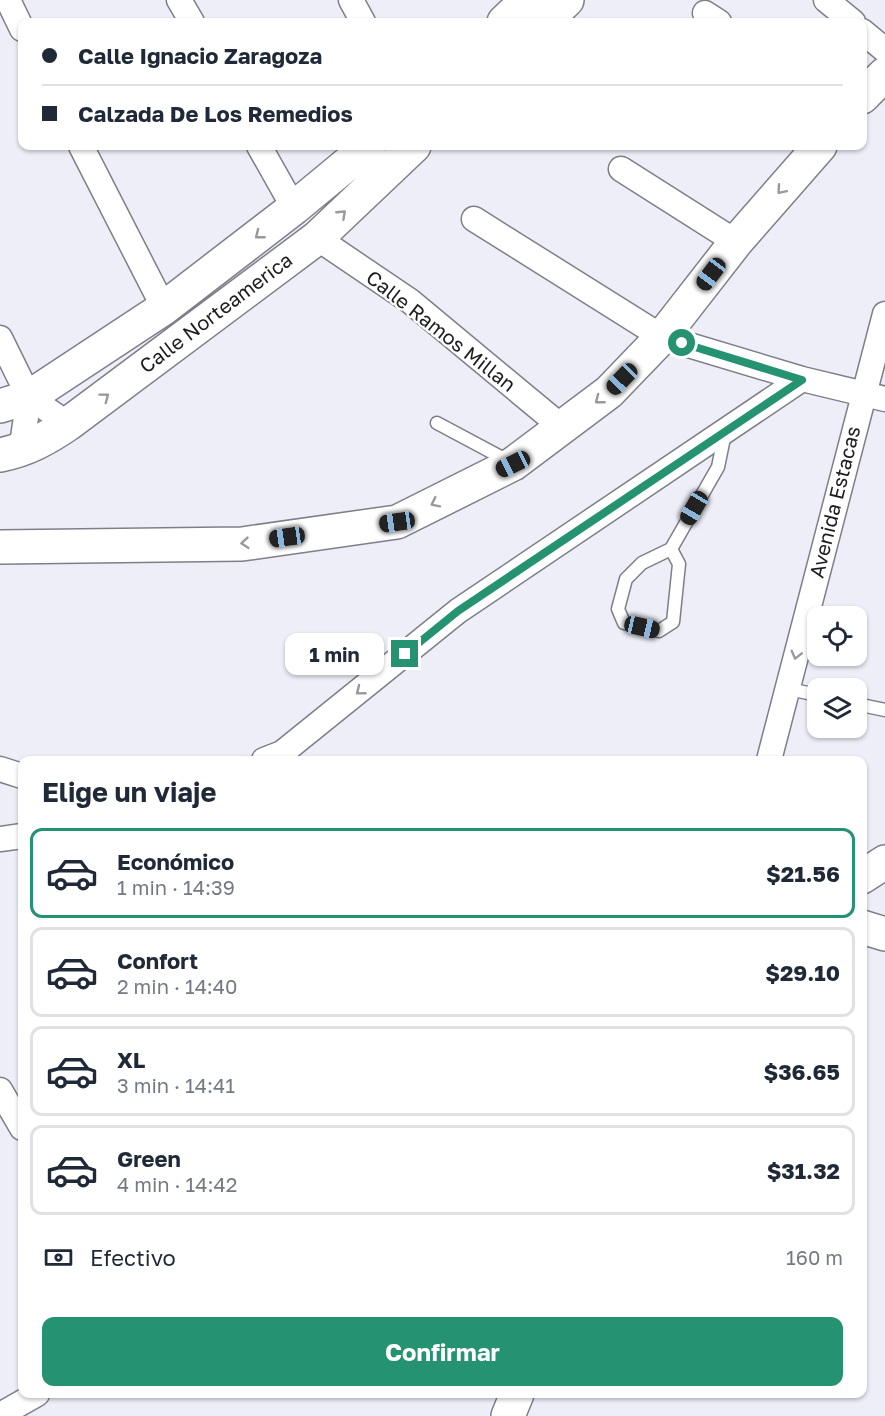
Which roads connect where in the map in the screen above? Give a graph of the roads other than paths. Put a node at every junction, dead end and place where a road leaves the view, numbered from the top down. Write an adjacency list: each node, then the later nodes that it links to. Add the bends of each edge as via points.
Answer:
1 (8, 0): 10 (street)
2 (179, 0): 6 (street)
3 (351, 0): 7 (street)
4 (567, 0): 8 (main road)
5 (826, 0): 9 (street)
6 (190, 18)
7 (361, 18)
8 (548, 18)
9 (848, 18)
10 (18, 21)
11 (867, 35): 12 (street)
12 (885, 50)
13 (885, 74): 14 (main road)
14 (867, 93)
15 (83, 150): 25 (street)
16 (262, 150): 21 (street)
17 (364, 150): 21 (main road, Calle Norteamerica)
18 (410, 150): 23 (main road, Calle Norteamerica, one-way to 18)
19 (816, 150): 24 (main road, one-way to 24)
20 (621, 169): 24 (street)
21 (294, 208): 25 (main road, Calle Norteamerica, one-way to 25)
22 (474, 219): 27 (street)
23 (317, 238): 33 (main road, Calle Norteamerica, one-way to 23); 34 (street, Calle Ramos Millan, via 410,301)
24 (736, 242): 27 (main road)
25 (164, 308): 31 (main road, Calle Norteamerica)
26 (885, 314): 30 (street, Avenida Estacas)
27 (662, 337): 29 (street); 34 (main road, one-way to 34, via 609,392)
28 (0, 338): 31 (street)
29 (802, 380): 30 (street); 35 (street)
30 (874, 396): 40 (street, Avenida Estacas, one-way to 40)
31 (14, 401): 33 (street); 36 (street)
32 (437, 423): 37 (lane)
33 (68, 424): 36 (main road, Calle Norteamerica, via 45,440)
34 (562, 428): 37 (main road)
35 (725, 432): 39 (lane, via 718,467); 44 (street, one-way to 44, via 458,611)
36 (10, 453)
37 (513, 464): 38 (main road, one-way to 38, via 397,522 243,543)
38 (0, 547)
39 (671, 549): 39 (lane, via 642,563 626,579 618,609 624,623 659,632 673,622 679,564)
40 (788, 689): 41 (lane); 45 (street, Avenida Estacas)
41 (807, 693)
42 (867, 706): 43 (lane)
43 (885, 710)
44 (274, 756)
45 (770, 756)
46 (0, 769): 47 (street)
47 (18, 775)
48 (18, 837): 49 (street)
49 (0, 839)
50 (885, 862): 51 (main road)
51 (867, 874)
52 (885, 886): 53 (main road)
53 (867, 896)
54 (867, 929): 55 (main road)
55 (885, 934)
56 (0, 1082): 57 (street)
57 (18, 1089)
58 (0, 1090): 59 (street)
59 (18, 1121)
60 (27, 1398): 62 (street)
61 (515, 1398): 63 (main road)
62 (3, 1407)
63 (508, 1416)

